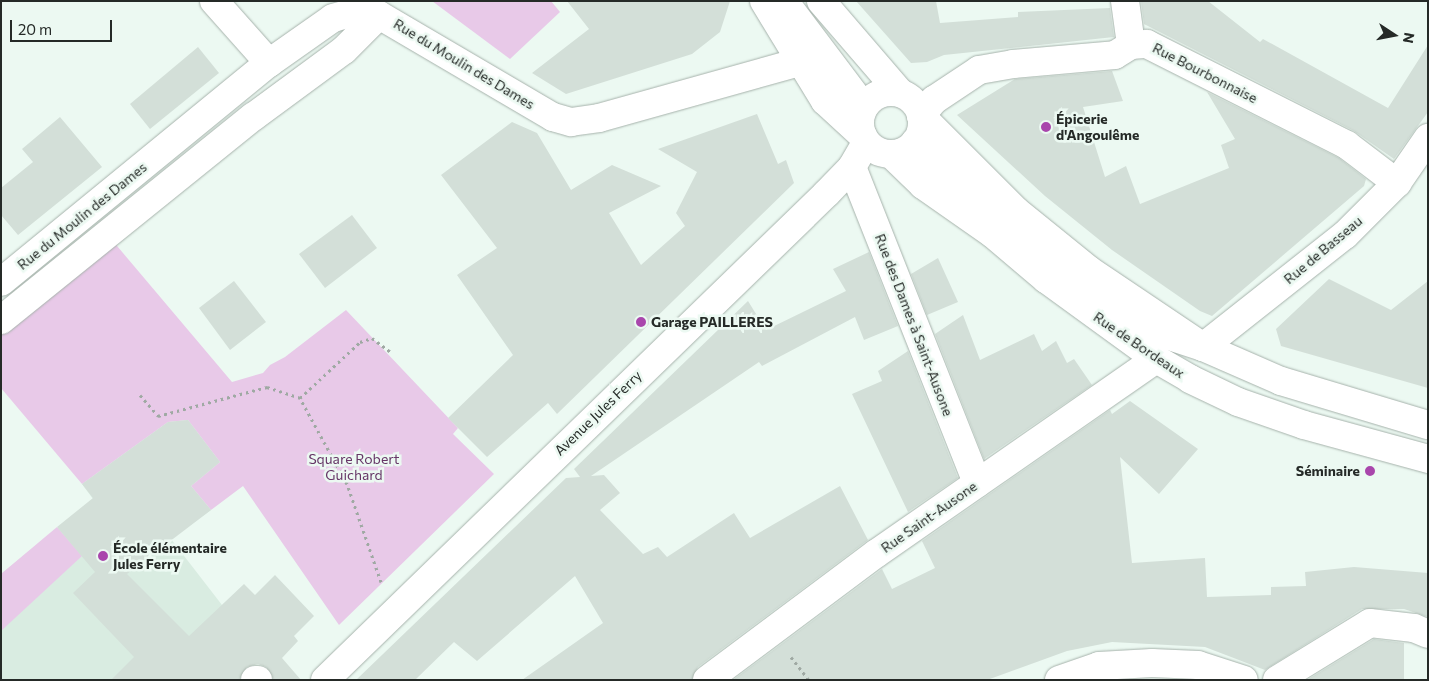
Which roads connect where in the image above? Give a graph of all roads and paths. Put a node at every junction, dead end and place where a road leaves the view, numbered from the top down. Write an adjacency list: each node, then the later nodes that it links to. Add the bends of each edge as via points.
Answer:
1 (214, 1): 9 (street)
2 (764, 1): 8 (street)
3 (784, 1): 11 (street)
4 (821, 1): 10 (street)
5 (1125, 1): 7 (street)
6 (379, 15): 8 (street, Rue du Moulin des Dames, via 553,117 571,122 600,118); 9 (street, Rue du Moulin des Dames, via 357,11 333,18); 19 (street, via 344,50 253,117)
7 (1131, 45): 12 (street, via 1115,55 979,70 934,100); 17 (street, Rue Bourbonnaise, via 1147,44 1165,52 1347,145)
8 (800, 62): 14 (street, via 826,101)
9 (269, 63): 18 (street, Rue du Moulin des Dames)
10 (900, 93): 11 (street, via 879,94); 12 (street, via 909,98)
11 (864, 107): 14 (street, via 860,116)
12 (921, 116): 15 (street, via 920,134); 20 (street, via 1016,211 1089,270)
13 (1428, 138): 17 (street, Rue de Basseau)
14 (864, 140): 15 (street, via 873,149); 16 (street, Avenue Jules Ferry)
15 (903, 148): 20 (street, via 1139,326); 22 (street, Rue de Bordeaux, via 946,203 993,234 1046,279)
16 (852, 167): 27 (street, Rue des Dames à Saint-Ausone); 30 (street, Avenue Jules Ferry)
17 (1397, 183): 20 (street, Rue de Basseau, via 1345,235)
18 (1, 282)
19 (1, 320)
20 (1203, 347): 25 (street, via 1281,381)
21 (392, 353): 24 (path, via 372,338 360,342)
22 (1156, 359): 26 (street, Rue de Bordeaux, via 1238,402 1304,425); 27 (street, Rue Saint-Ausone)
23 (140, 395): 24 (path, via 158,416 266,387)
24 (300, 398): 28 (path, via 347,484)
25 (1428, 425)
26 (1428, 459)
27 (977, 483): 31 (street, Rue Saint-Ausone)
28 (382, 583)
29 (1428, 634): 34 (street, via 1414,628 1370,623)
30 (325, 680)
31 (707, 680)
32 (1059, 680): 33 (street, via 1099,666 1152,663 1198,665)
33 (1244, 680)
34 (1277, 680)

